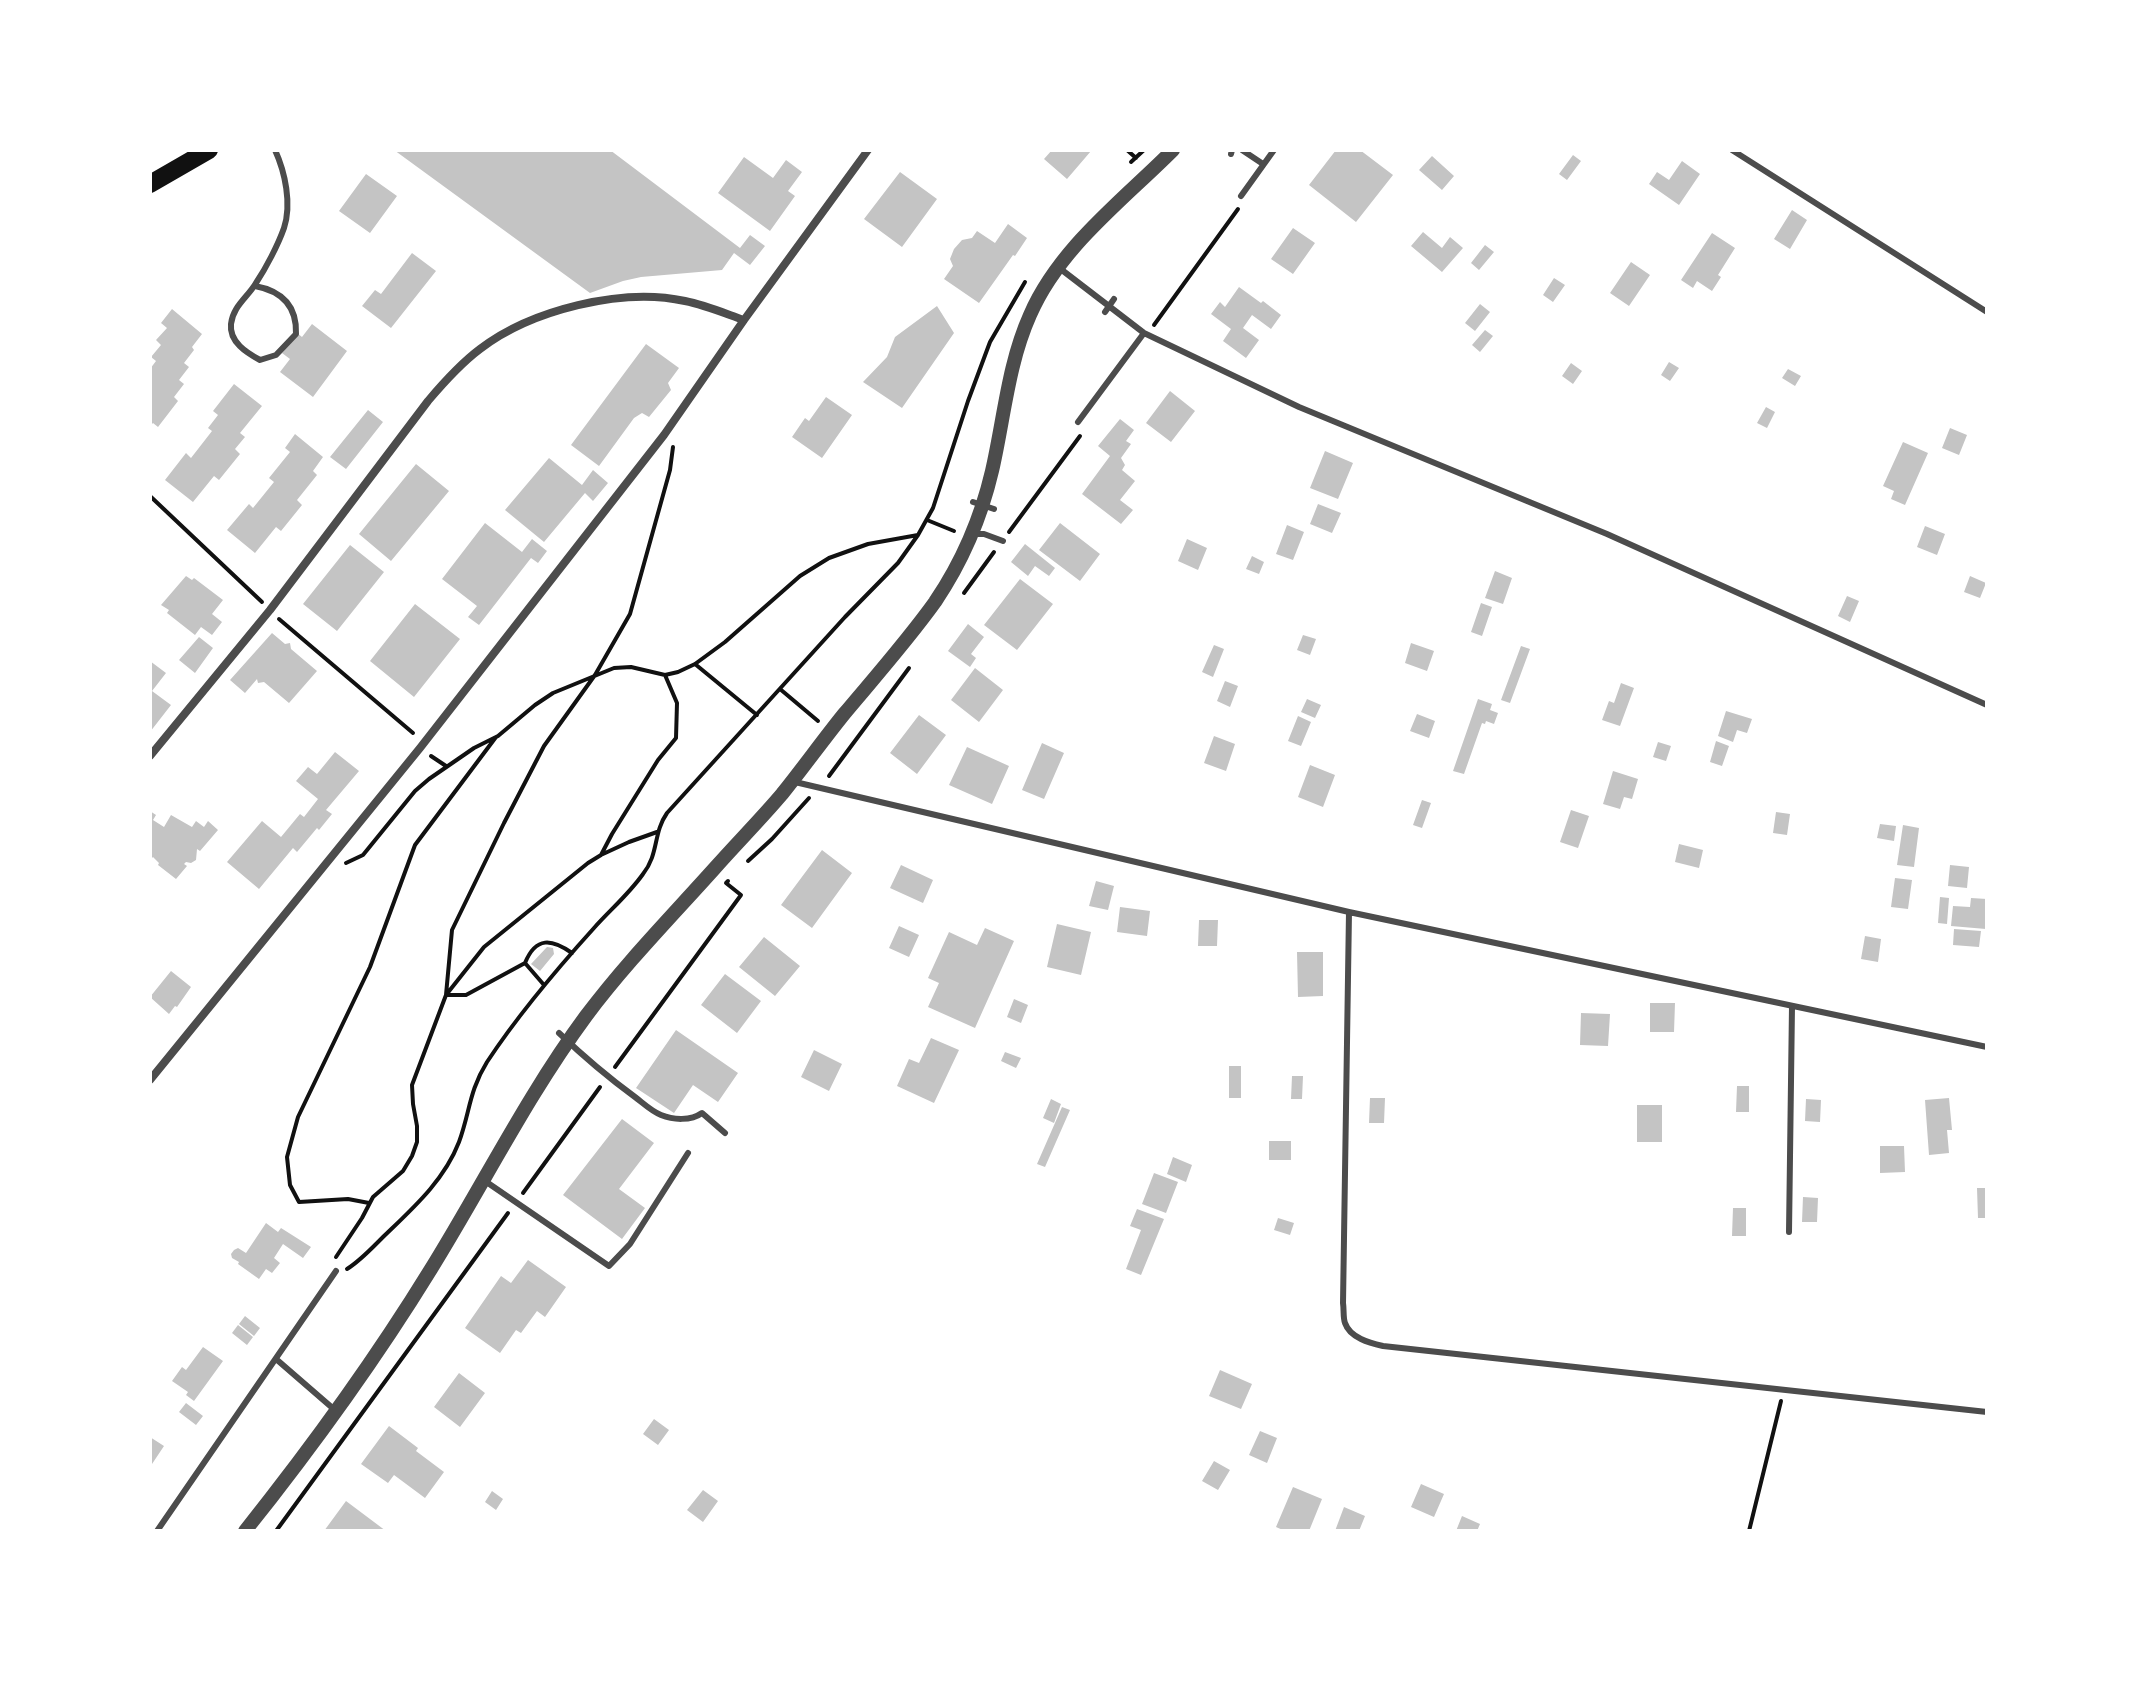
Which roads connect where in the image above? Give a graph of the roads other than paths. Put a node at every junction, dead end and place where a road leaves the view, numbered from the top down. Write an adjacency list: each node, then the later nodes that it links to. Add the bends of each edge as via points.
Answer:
1 (209, 150): 9 (main road)
2 (275, 150): 12 (lane, via 288,194 285,226)
3 (868, 150): 16 (street)
4 (1173, 150): 11 (street)
5 (1242, 150): 8 (lane)
6 (1274, 150): 8 (lane)
7 (1732, 150): 15 (lane)
8 (1263, 164): 10 (lane)
9 (150, 184)
10 (1241, 196)
11 (1058, 267): 14 (lane); 19 (street, via 1008,362 992,470)
12 (255, 286): 12 (lane, via 237,306 231,324 232,336 260,360 276,355 296,334 296,318 271,289)
13 (1114, 299): 14 (lane)
14 (1107, 309): 17 (lane)
15 (1987, 312)
16 (744, 320): 22 (street, via 683,300 617,299 542,316 482,348 428,401 270,610); 28 (street, via 664,435)
17 (1144, 333): 18 (lane); 21 (lane, via 1299,407 1607,534)
18 (1078, 422)
19 (972, 534): 20 (lane); 23 (street, via 936,601)
20 (1003, 541)
21 (1987, 705)
22 (150, 756)
23 (791, 782): 24 (lane); 26 (street)
24 (1349, 912): 25 (lane); 36 (lane, via 1343,1303 1350,1330 1383,1346)
25 (1792, 1006): 27 (lane); 32 (lane)
26 (563, 1037): 29 (lane, via 662,1116 696,1118 702,1113); 31 (street)
27 (1987, 1047)
28 (150, 1080)
29 (725, 1133)
30 (688, 1153): 31 (lane, via 630,1244 609,1266)
31 (483, 1180): 35 (street, via 409,1304)
32 (1789, 1232)
33 (336, 1271): 34 (lane)
34 (276, 1359): 35 (lane); 37 (lane)
35 (336, 1411): 38 (street)
36 (1987, 1412)
37 (157, 1531)
38 (245, 1531)

